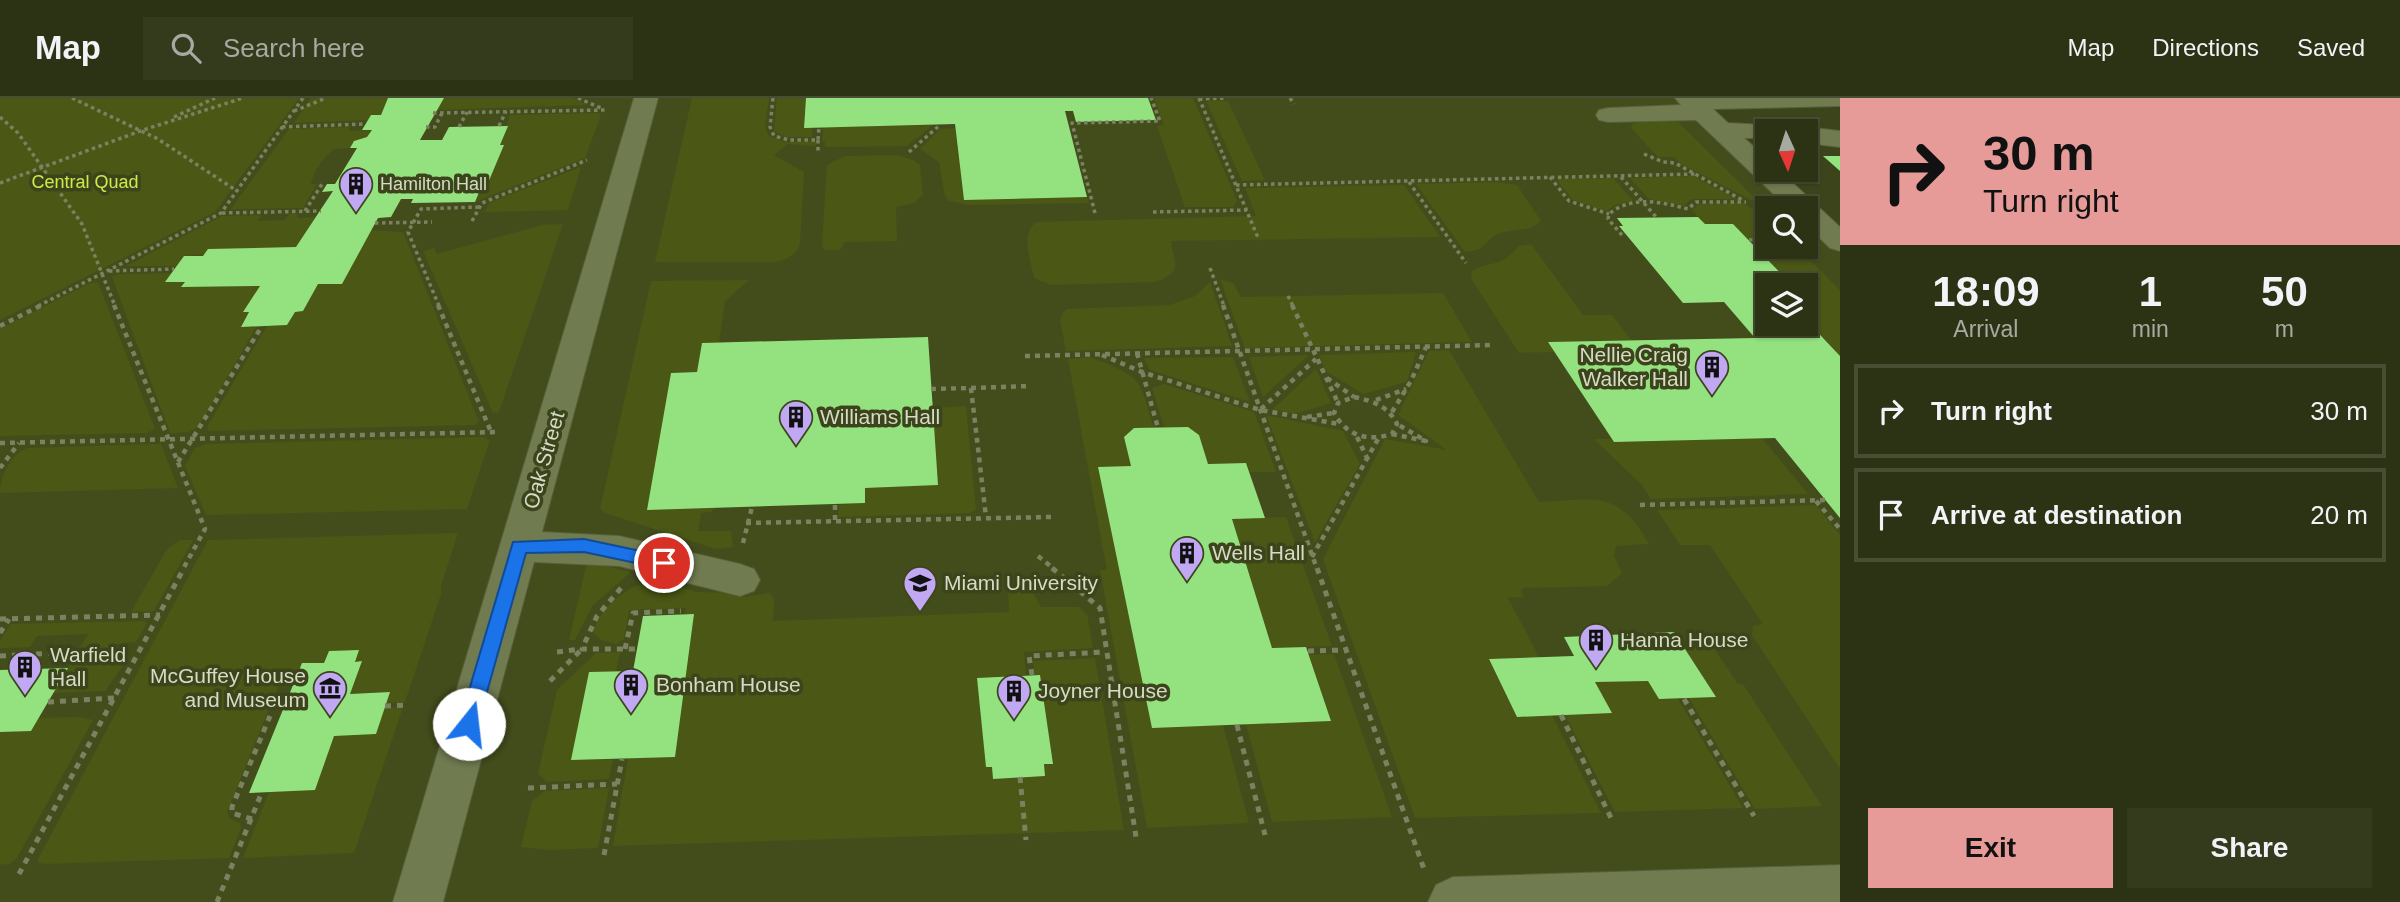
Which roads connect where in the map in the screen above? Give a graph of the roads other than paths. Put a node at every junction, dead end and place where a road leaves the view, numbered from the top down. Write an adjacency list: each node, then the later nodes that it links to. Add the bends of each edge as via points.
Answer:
1 (646, 98): 11 (street, Oak Street)
2 (1840, 99): 3 (street)
3 (1701, 111): 4 (street); 5 (street); 8 (street)
4 (1608, 115)
5 (1755, 126)
6 (1818, 136): 7 (street)
7 (1840, 139)
8 (1791, 196)
9 (1818, 221): 10 (street)
10 (1840, 242)
11 (519, 547): 12 (street, via 584,545); 15 (street, Oak Street)
12 (740, 580)
13 (1840, 889): 14 (street)
14 (1440, 890)
15 (418, 902)

